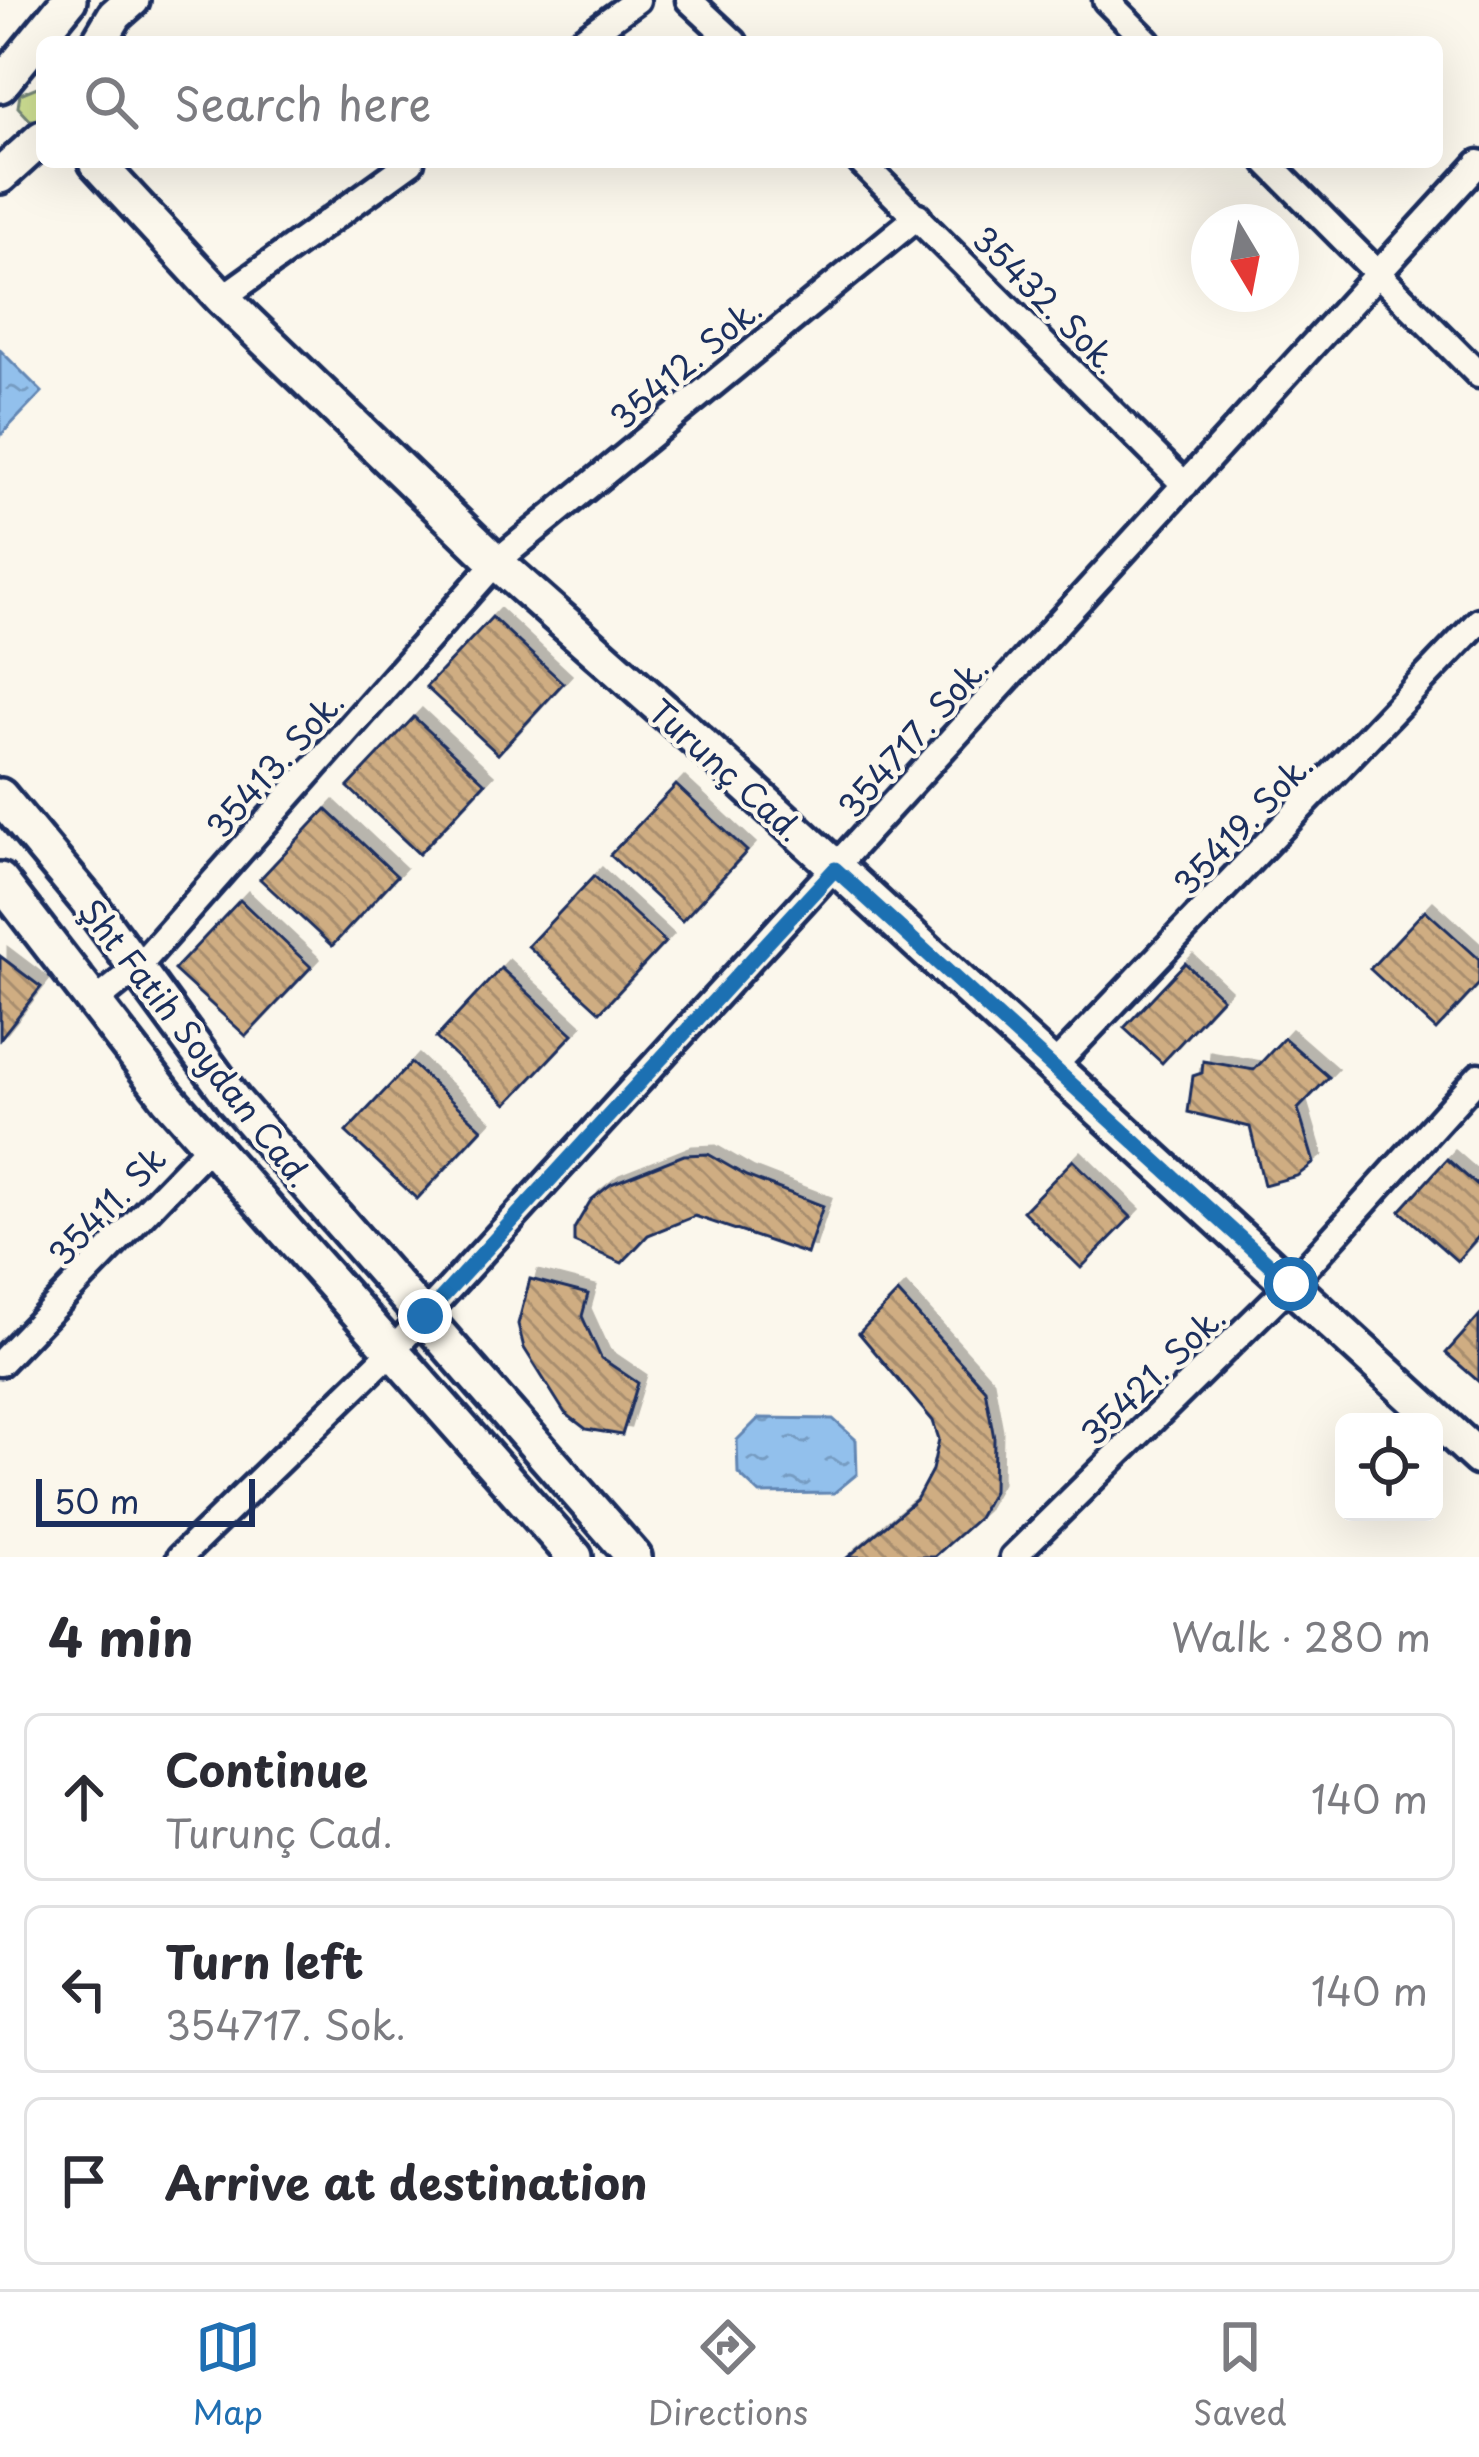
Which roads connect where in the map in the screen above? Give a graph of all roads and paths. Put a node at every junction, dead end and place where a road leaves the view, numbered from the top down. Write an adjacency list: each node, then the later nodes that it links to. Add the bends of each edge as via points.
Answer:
1 (70, 0): 6 (street)
2 (133, 0): 7 (street)
3 (637, 0): 8 (street)
4 (689, 0): 9 (street)
5 (1106, 0): 10 (street)
6 (45, 36)
7 (103, 36)
8 (587, 36)
9 (728, 36)
10 (1142, 36)
11 (36, 48): 12 (street)
12 (0, 86)
13 (23, 144): 19 (street)
14 (1479, 163): 21 (street, 354717. Sok.)
15 (102, 168): 22 (street, Turunç Cad.)
16 (403, 168): 22 (street)
17 (867, 168): 20 (street, 35432. Sok.)
18 (1273, 168): 21 (street)
19 (0, 176)
20 (918, 216): 24 (street, 35432. Sok.); 25 (street, 35412. Sok.)
21 (1378, 274): 23 (street); 24 (street, 354717. Sok.)
22 (222, 298): 25 (street, Turunç Cad.)
23 (1479, 375)
24 (1185, 485): 28 (street, 354717. Sok.)
25 (496, 562): 28 (street, Turunç Cad.); 30 (street, 35413. Sok.)
26 (1479, 621): 32 (street, 35419. Sok.)
27 (0, 796): 30 (street, Şht Fatih Soydan Cad.)
28 (835, 869): 32 (street, Turunç Cad.); 36 (street, 354717. Sok.)
29 (0, 880): 31 (street, Şht Fatih Soydan Cad.)
30 (136, 969): 31 (street, 35413. Sok.); 36 (street, Şht Fatih Soydan Cad., via 234,1101)
31 (95, 1002): 34 (street, Şht Fatih Soydan Cad.)
32 (1051, 1069): 35 (street, Turunç Cad.)
33 (1479, 1076): 35 (street, 35421. Sok.)
34 (210, 1145): 37 (street, Şht Fatih Soydan Cad.); 38 (street, 35411. Sk)
35 (1291, 1284): 39 (street, Turunç Cad.); 43 (street, 35421. Sok.)
36 (425, 1316): 37 (street, 354717. Sok.); 42 (street, Şht Fatih Soydan Cad.)
37 (392, 1351): 40 (street, Şht Fatih Soydan Cad.); 41 (street, 354717. Sok.)
38 (0, 1363)
39 (1479, 1459)
40 (572, 1556)
41 (180, 1557)
42 (634, 1557)
43 (1013, 1557)

